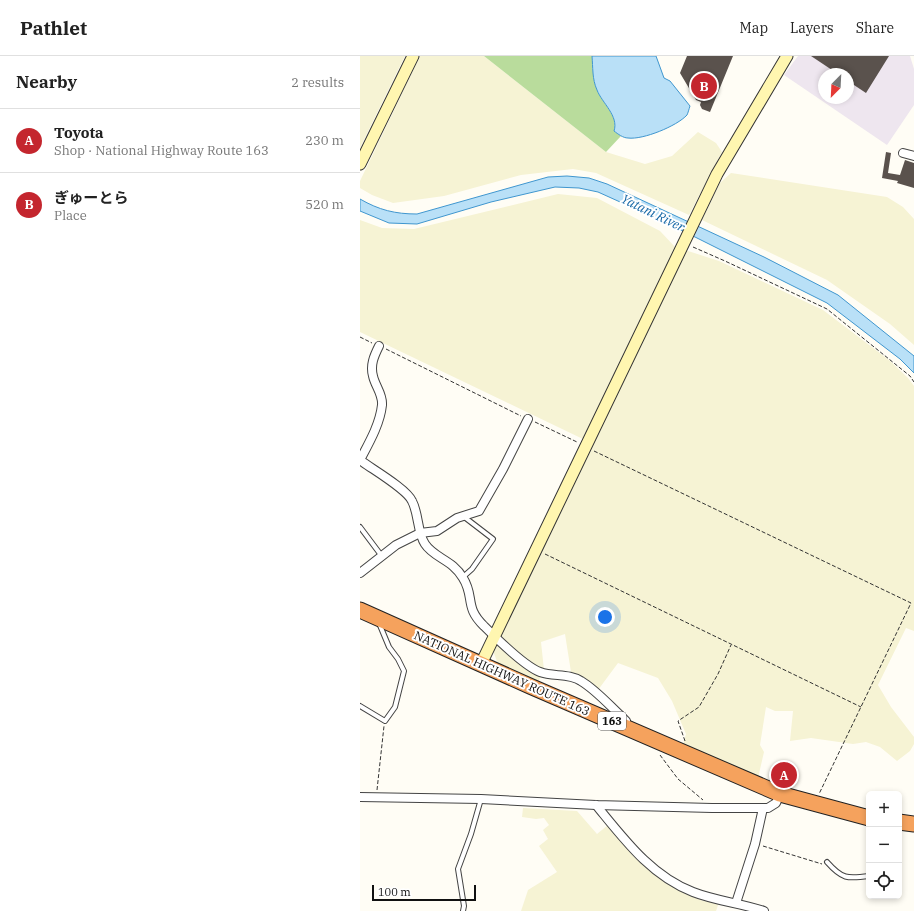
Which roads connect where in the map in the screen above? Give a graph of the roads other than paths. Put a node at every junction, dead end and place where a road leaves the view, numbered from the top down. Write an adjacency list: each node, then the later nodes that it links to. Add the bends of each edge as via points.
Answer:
1 (413, 56): 5 (street)
2 (787, 56): 17 (street, via 736,139 693,221)
3 (903, 153): 4 (street)
4 (914, 156)
5 (360, 164)
6 (379, 346): 8 (street, via 372,361 373,376 382,405 376,429)
7 (528, 419): 9 (street, via 479,511)
8 (360, 460): 11 (street, via 405,492 412,500)
9 (463, 516): 11 (street, via 437,531); 14 (lane, via 493,539 472,569)
10 (360, 527): 12 (lane)
11 (420, 533): 12 (street); 14 (street, via 424,544 452,563)
12 (381, 555): 13 (street)
13 (360, 573)
14 (463, 577): 17 (street, via 473,615)
15 (360, 610): 16 (highway, NATIONAL HIGHWAY ROUTE 163 / 163)
16 (380, 618): 18 (highway, NATIONAL HIGHWAY ROUTE 163 / 163); 19 (lane, via 379,624 386,641 404,671 395,707 385,722)
17 (494, 636): 18 (street); 20 (street, via 540,672 582,681 626,720)
18 (481, 664): 20 (highway, NATIONAL HIGHWAY ROUTE 163 / 163)
19 (360, 706)
20 (625, 727): 21 (highway, NATIONAL HIGHWAY ROUTE 163 / 163)
21 (780, 794): 25 (street, via 776,803); 26 (highway, NATIONAL HIGHWAY ROUTE 163 / 163)
22 (360, 797): 23 (street)
23 (481, 799): 24 (street); 32 (lane, via 458,869)
24 (596, 805): 25 (street); 31 (street, via 636,854 672,881 706,897)
25 (763, 808): 31 (street, via 755,844)
26 (866, 817)
27 (902, 822): 28 (highway)
28 (914, 824)
29 (827, 862): 30 (lane, via 845,877)
30 (866, 876)
31 (736, 903): 33 (street)
32 (463, 911)
33 (764, 911)

